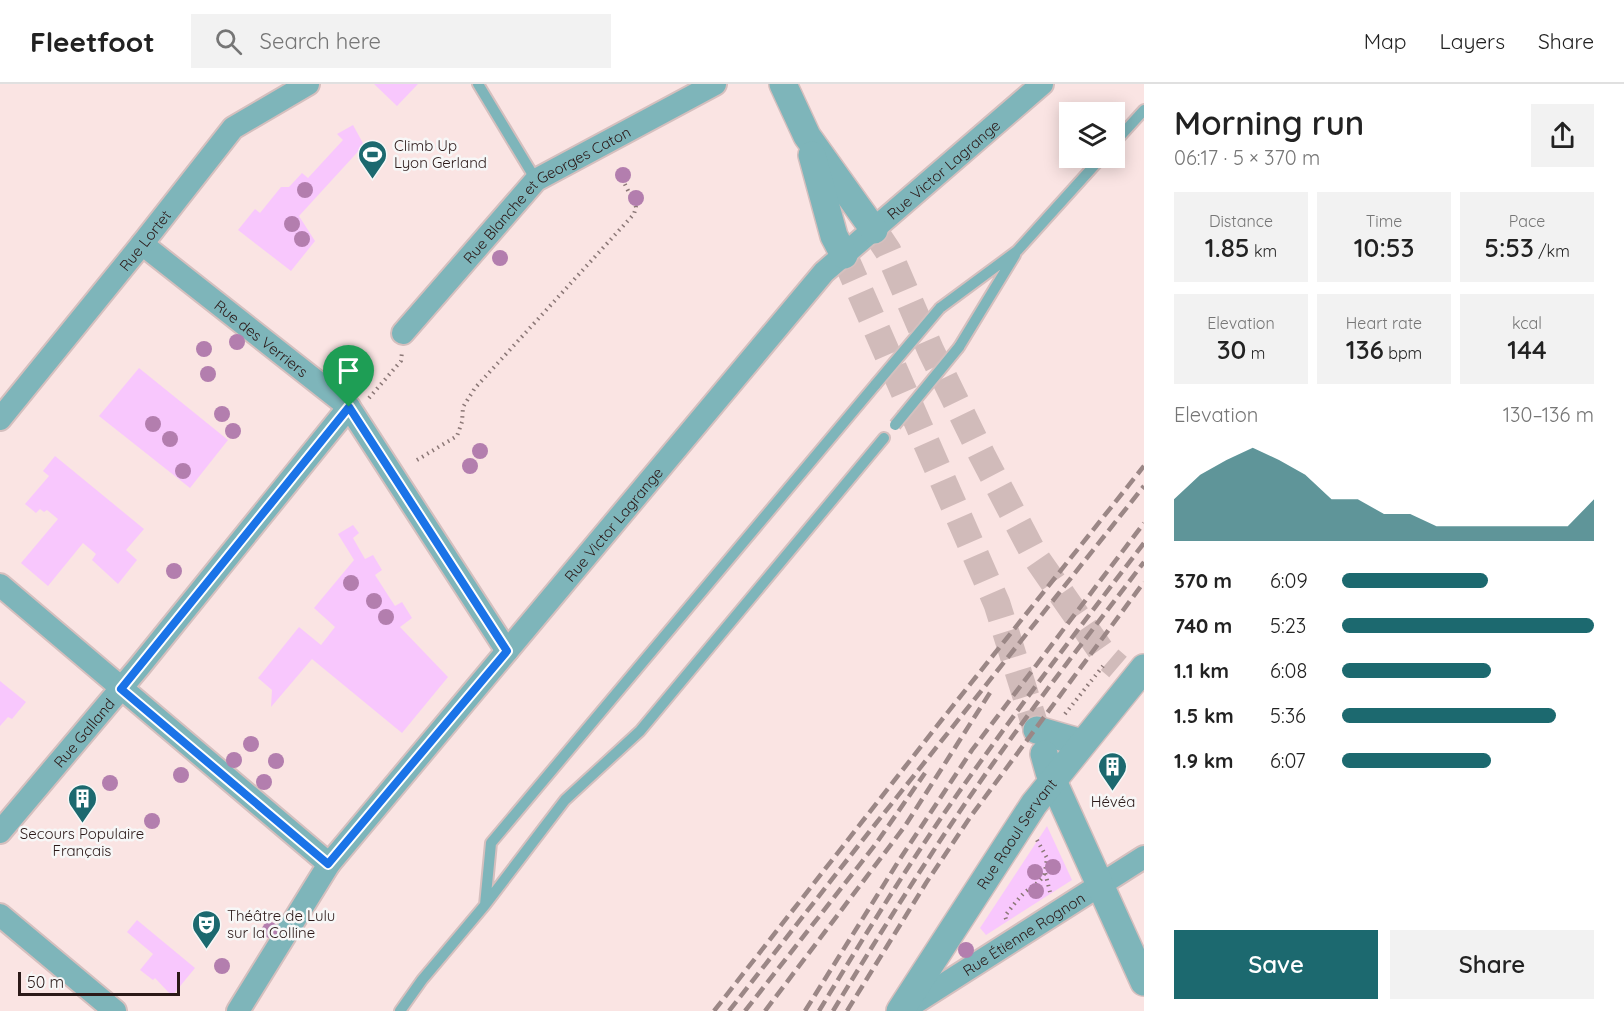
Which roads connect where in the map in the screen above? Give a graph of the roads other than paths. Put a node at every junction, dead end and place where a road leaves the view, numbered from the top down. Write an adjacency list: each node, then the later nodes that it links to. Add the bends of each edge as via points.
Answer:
1 (309, 84): 12 (street, Rue Lortet, via 233,128)
2 (478, 84): 10 (lane)
3 (715, 84): 10 (street, Rue Blanche et Georges Caton)
4 (783, 84): 8 (street)
5 (1042, 84): 11 (street, Rue Victor Lagrange)
6 (1144, 110): 7 (lane)
7 (1125, 131)
8 (807, 136): 11 (street); 14 (street, via 834,236)
9 (1092, 168): 13 (lane)
10 (536, 180): 15 (street, Rue Blanche et Georges Caton)
11 (874, 230): 14 (street, Rue Victor Lagrange)
12 (142, 244): 16 (street, Rue des Verriers); 17 (street, Rue Lortet)
13 (1017, 251): 18 (lane, bridge, via 959,347); 30 (lane, bridge, via 940,308 491,843)
14 (844, 255): 21 (street, Rue Victor Lagrange, via 819,278)
15 (403, 333)
16 (351, 411): 21 (street, Rue des Verriers); 23 (street, Rue Galland)
17 (0, 419)
18 (895, 425)
19 (884, 438): 30 (lane, via 640,731 565,800)
20 (0, 585): 23 (street)
21 (507, 651): 28 (street, Rue Victor Lagrange)
22 (1129, 675): 24 (street, Rue Raoul Servant)
23 (121, 689): 26 (street, Rue Galland); 28 (street)
24 (1082, 743): 25 (street, Rue Raoul Servant); 25 (street)
25 (1048, 746): 29 (street); 36 (street, Rue Raoul Servant, via 1034,804)
26 (0, 832)
27 (1144, 857): 29 (street, Rue Étienne Rognon)
28 (328, 864): 34 (street, Rue Victor Lagrange)
29 (1100, 886): 32 (street); 36 (street, Rue Étienne Rognon)
30 (485, 905): 35 (lane)
31 (0, 915): 33 (street)
32 (1144, 982)
33 (115, 1011)
34 (238, 1011)
35 (400, 1011)
36 (901, 1011)

